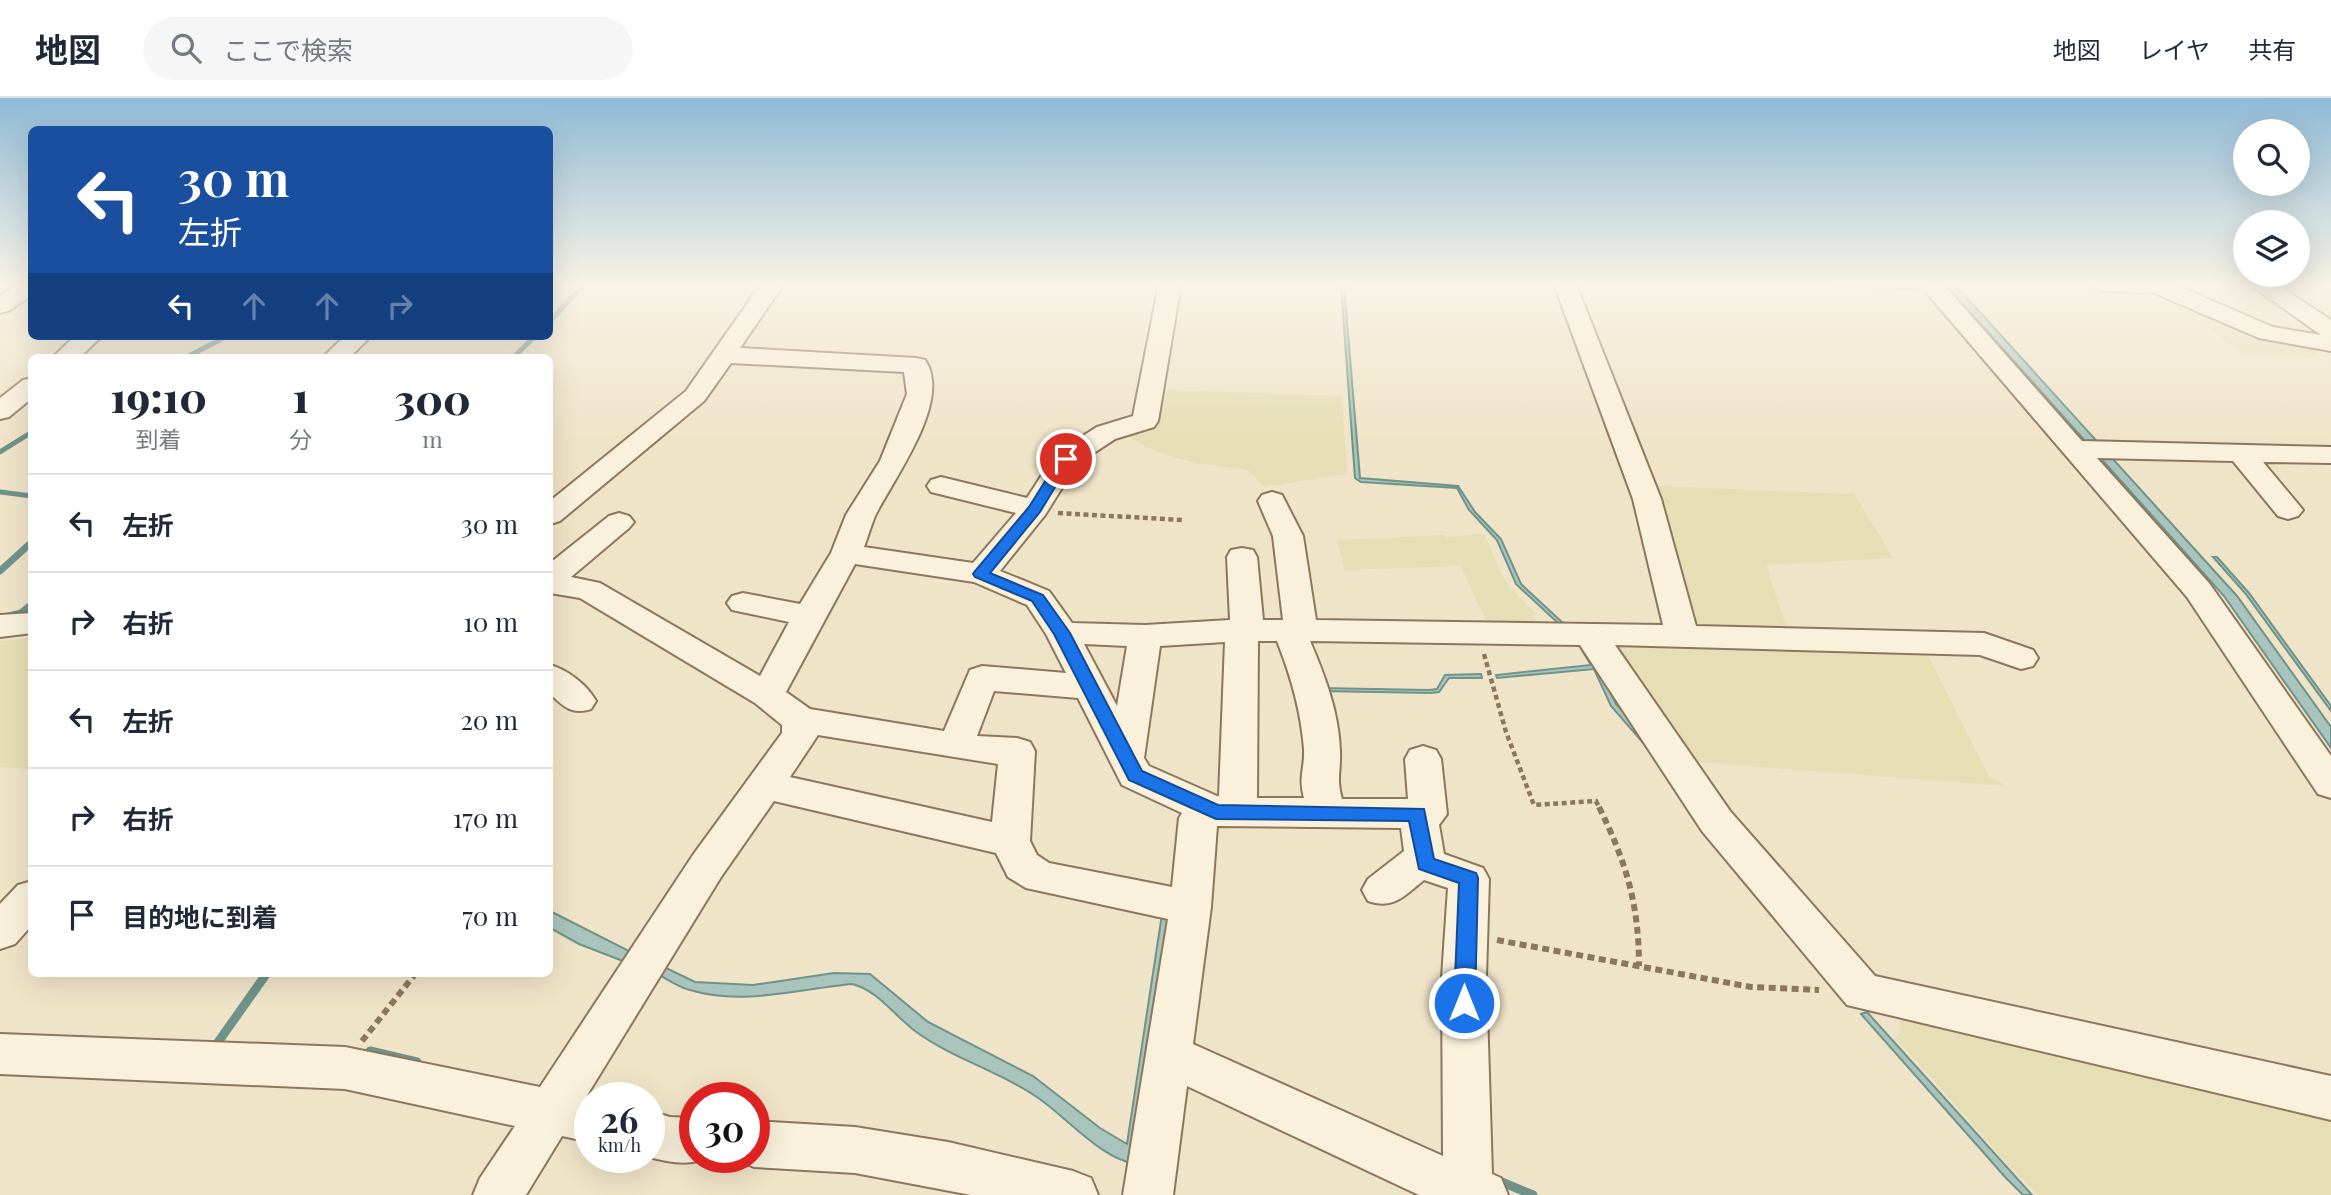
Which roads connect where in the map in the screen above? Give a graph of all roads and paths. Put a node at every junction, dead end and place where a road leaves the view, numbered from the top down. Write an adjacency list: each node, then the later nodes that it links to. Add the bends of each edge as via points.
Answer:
1 (738, 335): 11 (street)
2 (1161, 335): 19 (street, via 1145,421 1106,433 1066,459)
3 (1584, 335): 37 (street, via 1647,499)
4 (1979, 335): 14 (street)
5 (2280, 335): 8 (street)
6 (85, 340): 9 (street)
7 (354, 340): 10 (street)
8 (2331, 344)
9 (69, 354)
10 (338, 354)
11 (724, 355): 21 (street, via 695,396); 24 (street, via 916,365 920,394 894,461 860,515)
12 (28, 388): 13 (street)
13 (0, 411)
14 (2092, 450): 15 (street); 47 (street, via 2197,590)
15 (2241, 453): 16 (street); 20 (street)
16 (2317, 458)
17 (941, 486): 19 (street)
18 (1272, 501): 32 (street, via 1288,536)
19 (1034, 510): 22 (path); 26 (street)
20 (2288, 510)
21 (553, 513)
22 (1182, 520)
23 (619, 522): 27 (lane)
24 (846, 553): 26 (street); 30 (street)
25 (1242, 557): 31 (street)
26 (981, 574): 33 (street, via 1038,598)
27 (553, 577)
28 (553, 581): 41 (street, via 589,590)
29 (743, 603): 30 (street)
30 (809, 615): 41 (street)
31 (1244, 630): 32 (street); 36 (street); 49 (street, via 1238,804)
32 (1295, 631): 34 (street); 50 (street, via 1311,683 1322,751 1318,782)
33 (1062, 633): 36 (street); 40 (street)
34 (1478, 633): 35 (street); 59 (path, via 1506,732 1534,805 1596,801 1618,845 1635,891)
35 (1590, 634): 37 (street); 61 (street, via 1716,821)
36 (1145, 636): 45 (street)
37 (1682, 636): 38 (street, via 1984,644)
38 (2021, 658)
39 (553, 679): 42 (street)
40 (1088, 687): 44 (street, via 982,678); 45 (street)
41 (768, 695): 43 (street)
42 (579, 701)
43 (800, 720): 44 (street); 48 (street, via 800,735)
44 (956, 745): 52 (street, via 1017,751)
45 (1127, 756): 49 (street, via 1135,775)
46 (1423, 759): 51 (street, via 1428,814)
47 (2331, 784)
48 (766, 785): 52 (street); 66 (street, via 707,866)
49 (1216, 812): 50 (street); 56 (street, via 1198,818)
50 (1328, 813): 51 (street)
51 (1418, 814): 53 (street)
52 (1010, 841): 56 (street, via 1022,866 1040,877)
53 (1424, 858): 54 (street); 58 (street, via 1426,864 1469,878)
54 (1382, 890)
55 (28, 902): 57 (street)
56 (1190, 907): 63 (street)
57 (0, 933)
58 (1466, 935): 59 (path); 68 (street, via 1464,977)
59 (1639, 966): 61 (path, via 1751,987)
60 (413, 977): 64 (path)
61 (1862, 992): 65 (street)
62 (0, 1054): 64 (street)
63 (1167, 1054): 68 (street, via 1413,1169); 71 (street)
64 (345, 1068): 66 (street)
65 (2331, 1098)
66 (571, 1115): 69 (street)
67 (770, 1145): 70 (street, via 868,1153 948,1166)
68 (1476, 1192)
69 (498, 1195)
70 (1073, 1195)
71 (1147, 1195)

